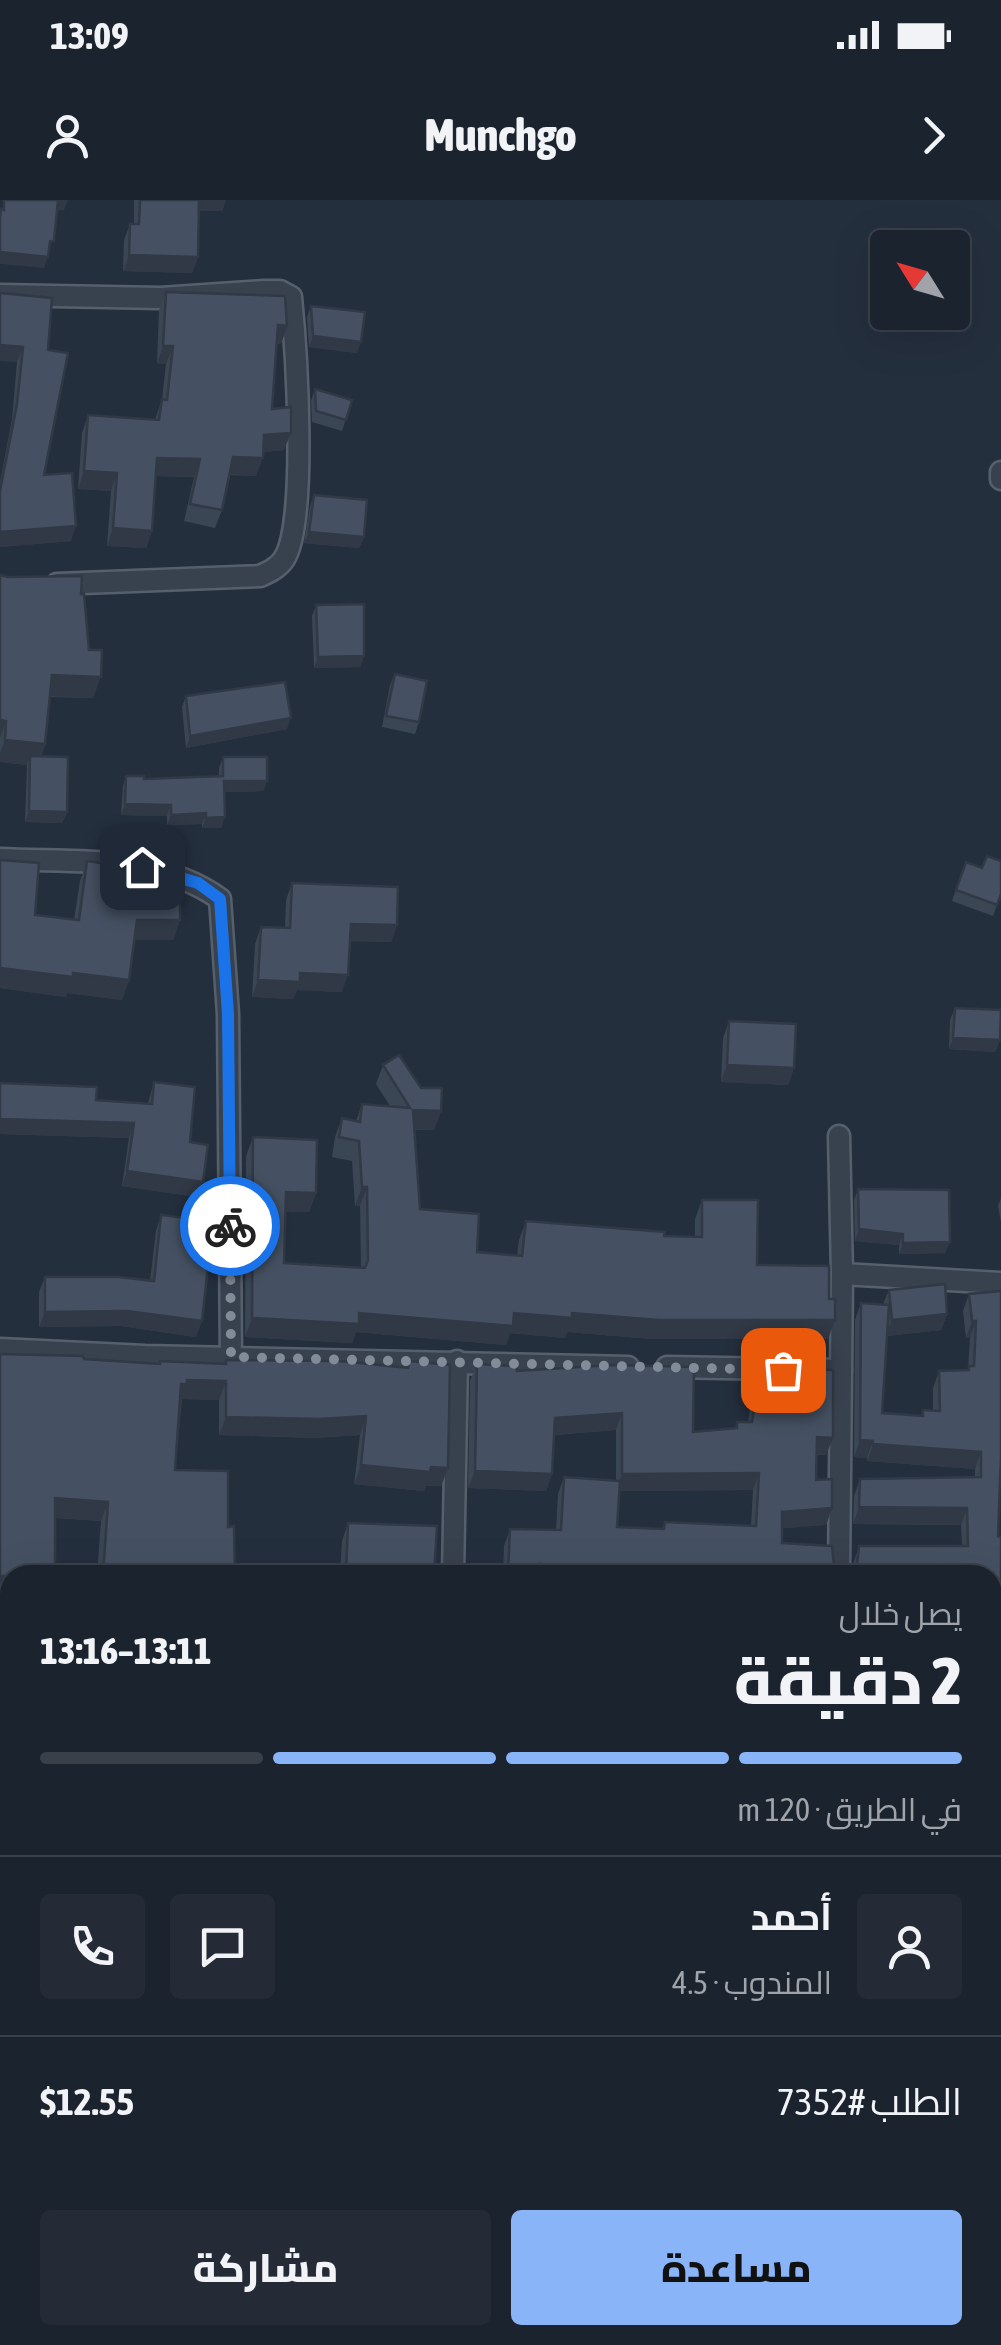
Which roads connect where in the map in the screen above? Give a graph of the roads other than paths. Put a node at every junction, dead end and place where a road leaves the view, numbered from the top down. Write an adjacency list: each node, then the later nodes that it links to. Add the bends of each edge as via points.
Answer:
1 (0, 295): 2 (street, via 161,298 264,290 291,297 297,456 294,530 284,561 260,576)
2 (37, 584)
3 (0, 859): 8 (street, via 142,867 198,883 220,899 228,1014)
4 (839, 1136): 5 (street)
5 (842, 1274): 6 (street); 10 (street)
6 (1001, 1283)
7 (0, 1350): 8 (street)
8 (231, 1357): 9 (street)
9 (457, 1361): 10 (street); 11 (street)
10 (841, 1370): 12 (street)
11 (453, 1565)
12 (839, 1565)

